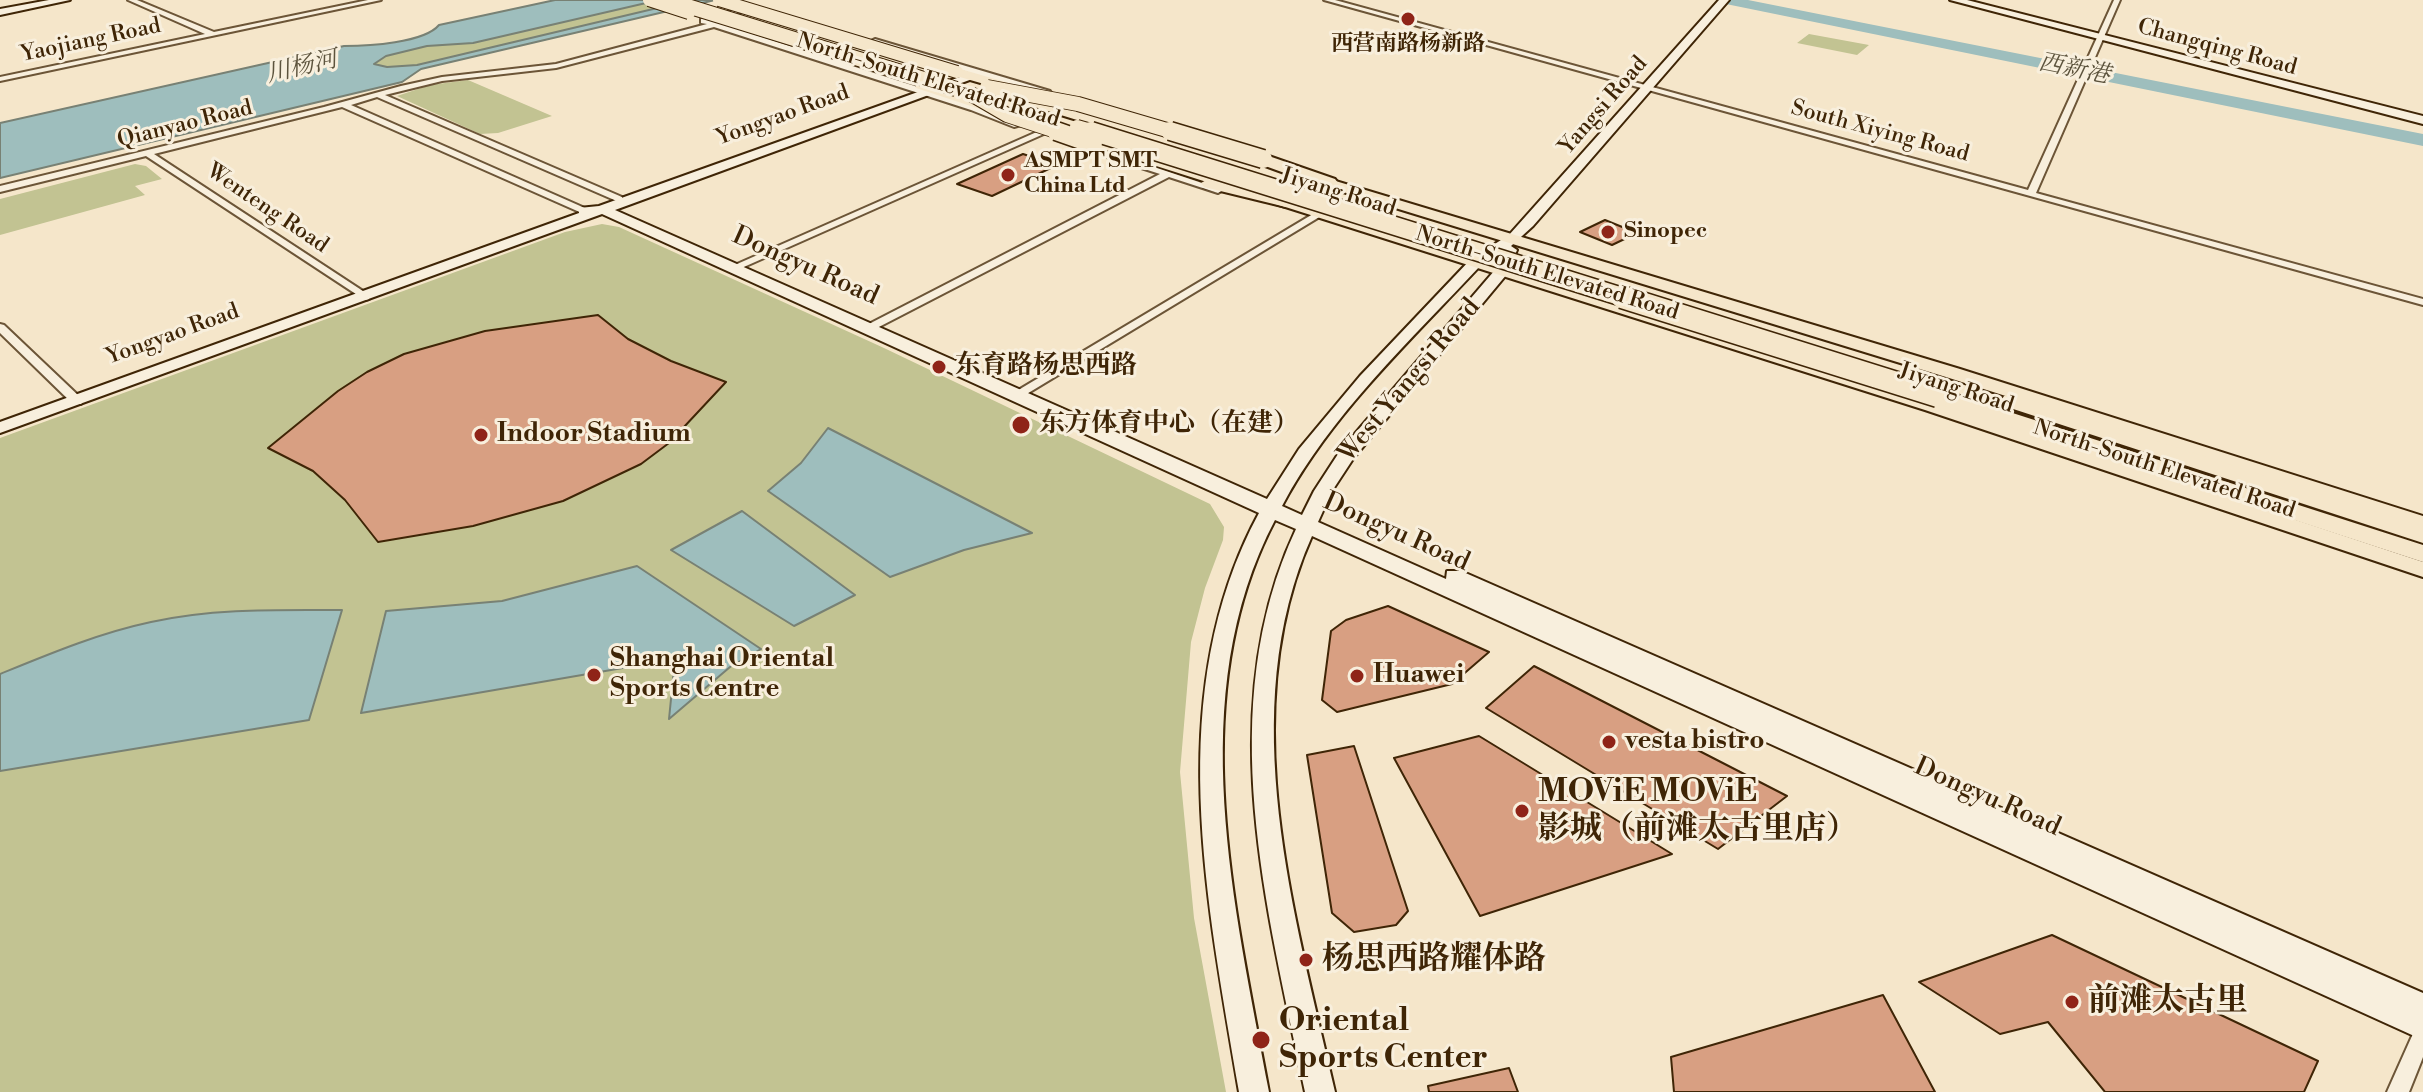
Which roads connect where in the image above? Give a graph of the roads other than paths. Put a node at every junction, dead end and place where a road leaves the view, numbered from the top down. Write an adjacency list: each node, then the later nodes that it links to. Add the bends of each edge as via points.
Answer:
1 (48, 0): 13 (street)
2 (65, 0): 13 (street)
3 (131, 0): 15 (street)
4 (378, 0): 15 (street, Yaojiang Road)
5 (649, 0): 20 (main road, Jiyang Road, bridge)
6 (668, 0): 22 (highway, North-South Elevated Road, bridge)
7 (699, 0): 19 (highway, North-South Elevated Road, bridge)
8 (719, 0): 17 (main road, Jiyang Road, bridge)
9 (1327, 0): 21 (street, South Xiying Road)
10 (1955, 0): 16 (street, Changqing Road)
11 (2117, 0): 16 (street)
12 (1721, 3): 21 (street, Yangsi Road)
13 (0, 10)
14 (712, 25): 20 (street); 23 (street, Qianyao Road, via 556,66 426,82); 29 (street, Qianyao Road, via 704,21 763,9 1254,152)
15 (212, 34): 18 (street, Yaojiang Road)
16 (2100, 38): 25 (street, Changqing Road); 31 (street)
17 (964, 74): 20 (street, Yongyao Road); 29 (main road, Jiyang Road)
18 (0, 79)
19 (987, 87): 29 (highway, bridge, via 1078,104); 51 (highway, North-South Elevated Road, bridge, via 1947,380)
20 (927, 89): 26 (street); 32 (main road, Jiyang Road); 33 (street, Yongyao Road)
21 (1647, 89): 31 (street, South Xiying Road); 36 (street, Yangsi Road)
22 (971, 94): 32 (highway, bridge, via 1024,122 1210,183); 52 (highway, North-South Elevated Road, bridge, via 1938,396)
23 (378, 95): 24 (street, Qianyao Road); 33 (street, Dongyu Road)
24 (342, 104): 27 (street, Qianyao Road); 34 (street, Dongyu Road)
25 (2423, 120)
26 (1042, 133): 28 (street); 38 (street)
27 (147, 153): 30 (street, Qianyao Road); 40 (street, Wenteng Road)
28 (1168, 174): 32 (street); 42 (street)
29 (1329, 183): 36 (main road, Jiyang Road)
30 (0, 189)
31 (2031, 194): 41 (street, South Xiying Road)
32 (1286, 202): 35 (main road, Jiyang Road)
33 (613, 205): 34 (street, Dongyu Road); 38 (street, Dongyu Road); 40 (street, Yongyao Road)
34 (584, 211): 40 (street, Yongyao Road)
35 (1321, 213): 37 (main road, Jiyang Road); 44 (street)
36 (1514, 238): 37 (street, West Yangsi Road); 39 (street, West Yangsi Road); 50 (main road, Jiyang Road)
37 (1476, 262): 39 (main road, Jiyang Road); 48 (street, West Yangsi Road, via 1318,436)
38 (739, 265): 42 (street, Dongyu Road)
39 (1502, 271): 49 (street, West Yangsi Road, via 1354,446); 53 (main road, Jiyang Road)
40 (361, 294): 45 (street, Yongyao Road)
41 (2423, 302)
42 (874, 325): 44 (street, Dongyu Road)
43 (0, 327): 45 (street)
44 (1022, 391): 48 (street, Dongyu Road)
45 (74, 398): 46 (street, Yongyao Road); 47 (street, Yongyao Road)
46 (0, 420)
47 (0, 428)
48 (1273, 503): 49 (street, Dongyu Road); 56 (street, West Yangsi Road, via 1247,557 1225,627 1210,738 1221,902)
49 (1309, 519): 54 (street, Dongyu Road); 55 (street, Dongyu Road); 57 (street, West Yangsi Road, via 1270,632 1262,779 1278,896)
50 (2423, 523)
51 (2423, 535)
52 (2423, 554)
53 (2423, 570)
54 (2423, 1006)
55 (2423, 1030): 58 (street)
56 (1254, 1092)
57 (1320, 1092)
58 (2398, 1092)

